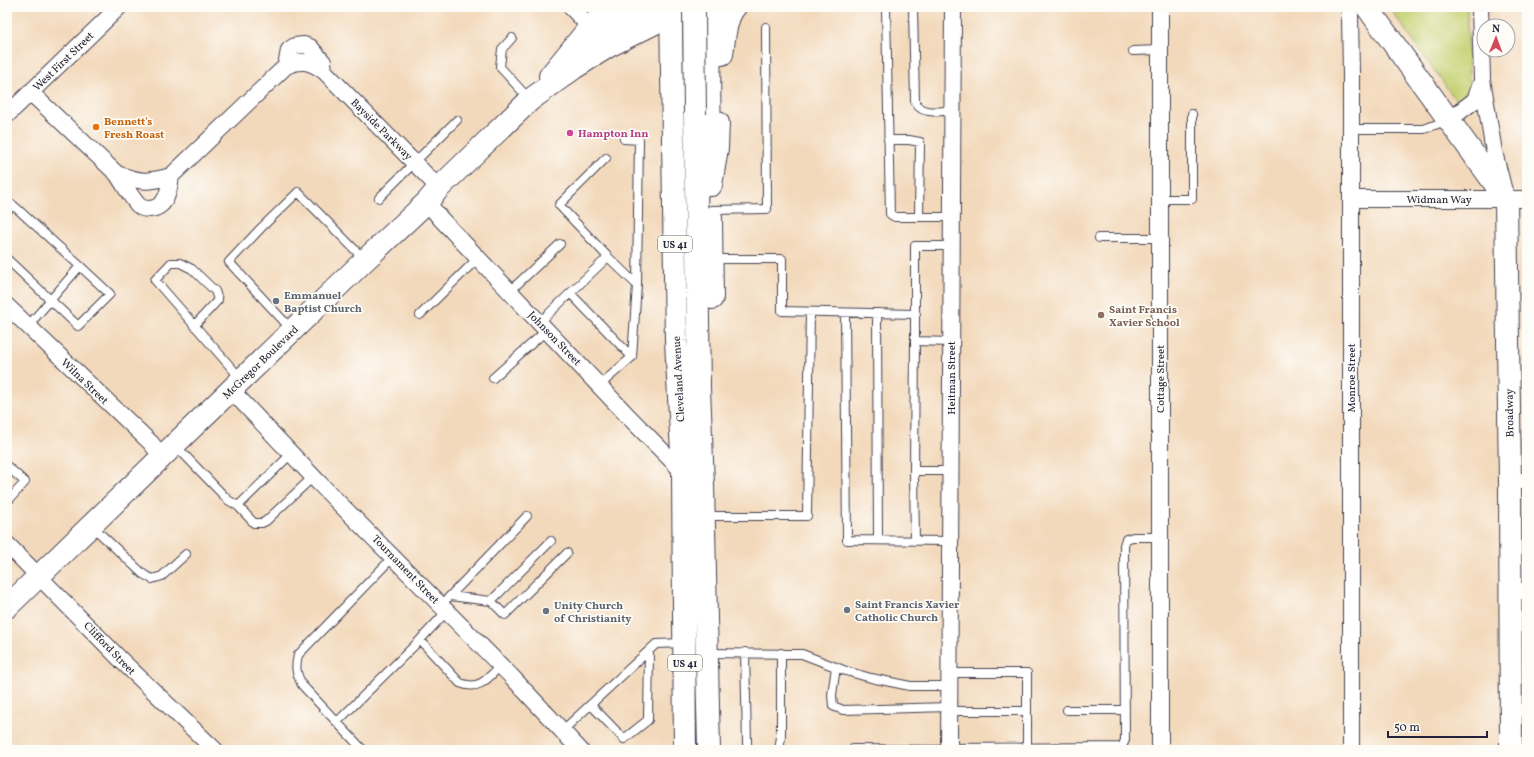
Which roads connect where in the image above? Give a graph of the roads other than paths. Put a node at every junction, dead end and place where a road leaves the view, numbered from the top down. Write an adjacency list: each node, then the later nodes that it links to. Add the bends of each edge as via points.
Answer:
1 (119, 7): 22 (street, West First Street)
2 (571, 7): 15 (street)
3 (609, 7): 15 (main road, McGregor Boulevard)
4 (646, 7): 20 (main road, McGregor Boulevard)
5 (714, 7): 36 (main road, via 709,61)
6 (735, 7): 36 (main road, via 726,29 718,84 717,148)
7 (886, 7): 31 (lane)
8 (913, 7): 24 (lane, via 915,101 917,106 926,111)
9 (953, 7): 24 (street, Heitman Street)
10 (1160, 7): 18 (street, Cottage Street)
11 (1349, 7): 29 (street, Monroe Street)
12 (1367, 7): 28 (main road)
13 (1480, 7): 21 (street, Broadway)
14 (681, 9): 23 (main road, McGregor Boulevard, via 604,49); 81 (main road, Cleveland Avenue / US 41, via 676,341); 84 (main road, Cleveland Avenue / US 41, bridge, via 695,114 698,366)
15 (590, 27): 20 (main road, McGregor Boulevard)
16 (766, 27): 42 (lane, via 767,209)
17 (512, 38): 23 (lane, via 502,49 500,67)
18 (1160, 50): 19 (lane); 39 (street, Cottage Street)
19 (1133, 51)
20 (562, 60): 23 (main road, McGregor Boulevard)
21 (1482, 79): 28 (street, Broadway, via 1475,100); 41 (street, Broadway, via 1494,152)
22 (30, 92): 26 (street, West First Street); 34 (street, Bayside Parkway)
23 (530, 100): 37 (main road, McGregor Boulevard)
24 (953, 110): 45 (street, Heitman Street)
25 (1192, 114): 39 (lane, via 1192,199)
26 (7, 115)
27 (457, 120): 33 (lane)
28 (1449, 120): 29 (lane, via 1424,129); 41 (main road)
29 (1351, 129): 40 (street, Monroe Street)
30 (624, 139): 56 (lane, via 639,140)
31 (888, 140): 44 (lane, via 890,214 895,217); 44 (lane, via 920,142)
32 (606, 158): 50 (lane, via 559,205)
33 (415, 163): 35 (street, Bayside Parkway, via 324,71 314,64 295,62 286,66); 37 (street, Bayside Parkway); 38 (lane)
34 (117, 174): 35 (street, Bayside Parkway, via 135,181 155,181); 35 (street, Bayside Parkway, via 139,206 147,209 164,202 168,196)
35 (171, 176)
36 (711, 185): 42 (main road)
37 (433, 195): 51 (street, Johnson Street); 54 (main road, McGregor Boulevard)
38 (379, 198)
39 (1160, 199): 47 (street, Cottage Street)
40 (1351, 199): 41 (street, Widman Way); 131 (street, Monroe Street)
41 (1517, 199): 83 (main road, Broadway)
42 (711, 210): 52 (main road)
43 (7, 211): 55 (lane, via 13,205)
44 (919, 217): 45 (lane)
45 (952, 217): 49 (street, Heitman Street)
46 (1099, 238): 47 (lane)
47 (1160, 238): 90 (street, Cottage Street)
48 (560, 244): 57 (lane)
49 (952, 246): 64 (lane, via 915,246); 71 (street, Heitman Street)
50 (608, 257): 56 (lane); 58 (lane)
51 (478, 258): 57 (street, Johnson Street); 65 (lane)
52 (712, 259): 61 (lane, via 782,259 782,311); 84 (main road, via 712,382)
53 (7, 260): 59 (lane)
54 (365, 260): 69 (main road, McGregor Boulevard); 69 (lane, via 298,192 266,223 229,262)
55 (80, 266): 59 (lane); 59 (lane, via 110,294 78,326)
56 (637, 285): 72 (lane)
57 (510, 291): 68 (street, Johnson Street)
58 (570, 293): 68 (lane); 72 (lane)
59 (51, 300): 66 (lane)
60 (7, 306): 66 (street, Wilna Street)
61 (810, 312): 62 (lane); 88 (lane, via 807,516)
62 (845, 313): 63 (lane); 91 (lane, via 847,540)
63 (877, 313): 64 (lane); 91 (lane)
64 (916, 314): 70 (lane)
65 (420, 315)
66 (28, 326): 76 (street, Wilna Street, via 151,443)
67 (194, 326): 67 (lane, via 155,280 171,263 180,263 192,269 215,291 218,300); 74 (lane)
68 (543, 326): 73 (lane); 75 (street, Johnson Street)
69 (292, 331): 74 (main road, McGregor Boulevard)
70 (915, 341): 71 (lane); 79 (lane)
71 (951, 342): 80 (street, Heitman Street)
72 (632, 357): 75 (lane)
73 (493, 378)
74 (237, 385): 76 (main road, McGregor Boulevard); 77 (street, Tournament Street, via 250,411)
75 (600, 385): 81 (street, Johnson Street)
76 (169, 451): 86 (lane); 89 (main road, McGregor Boulevard)
77 (292, 453): 82 (street, Tournament Street); 86 (lane)
78 (7, 466): 85 (lane, via 25,482)
79 (914, 471): 80 (lane); 93 (lane)
80 (950, 471): 94 (street, Heitman Street)
81 (683, 472): 105 (main road, Cleveland Avenue / US 41)
82 (314, 476): 86 (lane, via 262,523 252,522); 98 (street, Tournament Street)
83 (1519, 481): 100 (main road, Broadway)
84 (703, 484): 88 (main road, Cleveland Avenue / US 41)
85 (7, 502)
86 (238, 506)
87 (527, 516): 102 (lane)
88 (703, 516): 108 (main road, Cleveland Avenue / US 41)
89 (92, 526): 97 (lane, via 143,574 152,579 162,576); 99 (main road, McGregor Boulevard)
90 (1160, 537): 116 (lane, via 1133,537 1126,540 1124,545); 130 (street, Cottage Street)
91 (878, 540): 93 (lane)
92 (551, 541): 101 (lane)
93 (915, 541): 94 (lane)
94 (951, 541): 112 (street, Heitman Street)
95 (7, 544): 99 (street, Clifford Street)
96 (567, 553): 101 (lane, via 505,615)
97 (186, 554)
98 (393, 557): 102 (street, Tournament Street); 118 (lane, via 364,584 298,655 296,674 302,685)
99 (39, 576): 103 (main road, McGregor Boulevard); 123 (street, Clifford Street)
100 (1519, 591): 132 (main road, Broadway)
101 (492, 601): 102 (lane)
102 (446, 604): 104 (lane); 110 (street, Tournament Street)
103 (7, 607)
104 (420, 640): 110 (lane, via 460,683 466,686 486,681); 118 (lane)
105 (684, 643): 106 (lane, via 656,644); 126 (main road, Cleveland Avenue / US 41)
106 (649, 651): 113 (lane); 113 (lane, via 648,720 624,739)
107 (745, 652): 108 (lane); 109 (lane); 128 (lane)
108 (707, 653): 127 (main road, Cleveland Avenue / US 41)
109 (781, 653): 111 (lane, via 802,654); 129 (lane)
110 (501, 665): 119 (street, Tournament Street)
111 (836, 667): 112 (lane, via 910,686); 114 (lane, via 833,706 844,710)
112 (949, 679): 114 (street, Heitman Street); 117 (lane, via 1027,673)
113 (591, 705): 119 (lane)
114 (949, 709): 117 (lane); 121 (street, Heitman Street)
115 (1067, 710): 116 (lane)
116 (1125, 710): 122 (lane, via 1125,740 1122,747)
117 (1027, 711): 122 (lane)
118 (337, 722): 124 (lane)
119 (562, 731): 125 (street, Tournament Street)
120 (853, 749): 121 (lane)
121 (949, 749): 122 (lane)
122 (1027, 749)
123 (214, 750)
124 (363, 750)
125 (580, 750)
126 (685, 750)
127 (709, 750)
128 (749, 750)
129 (779, 750)
130 (1160, 750)
131 (1351, 750)
132 (1511, 750)

